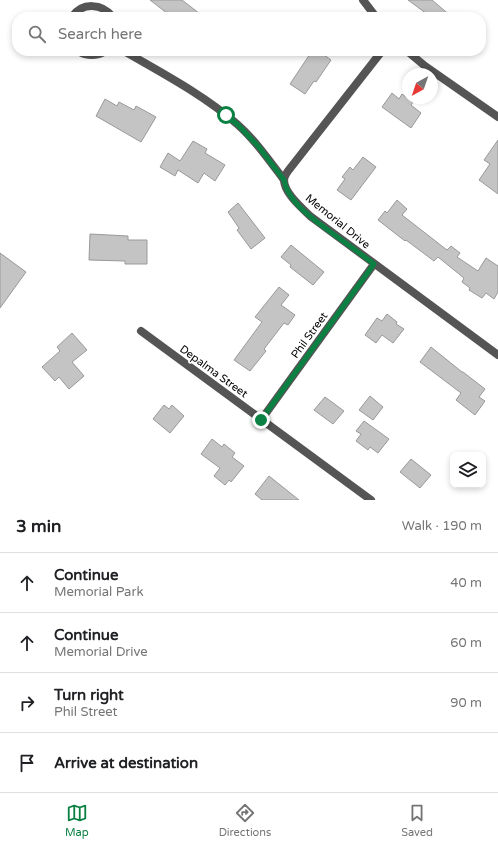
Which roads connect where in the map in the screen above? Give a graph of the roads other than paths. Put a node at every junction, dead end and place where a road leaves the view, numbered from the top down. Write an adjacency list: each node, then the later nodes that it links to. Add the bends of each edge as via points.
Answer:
1 (363, 0): 4 (street)
2 (76, 12): 3 (street, via 93,6)
3 (108, 12)
4 (372, 12)
5 (132, 56): 9 (street, Memorial Drive, via 226,115 258,146)
6 (378, 56): 9 (street, via 288,171)
7 (413, 56): 8 (street)
8 (498, 117)
9 (284, 180): 10 (street, Memorial Drive, via 290,194 306,213)
10 (374, 264): 12 (street, Memorial Drive); 13 (street, Phil Street)
11 (140, 331): 13 (street, Depalma Street)
12 (498, 355)
13 (261, 420): 14 (street, Depalma Street)
14 (371, 500)

